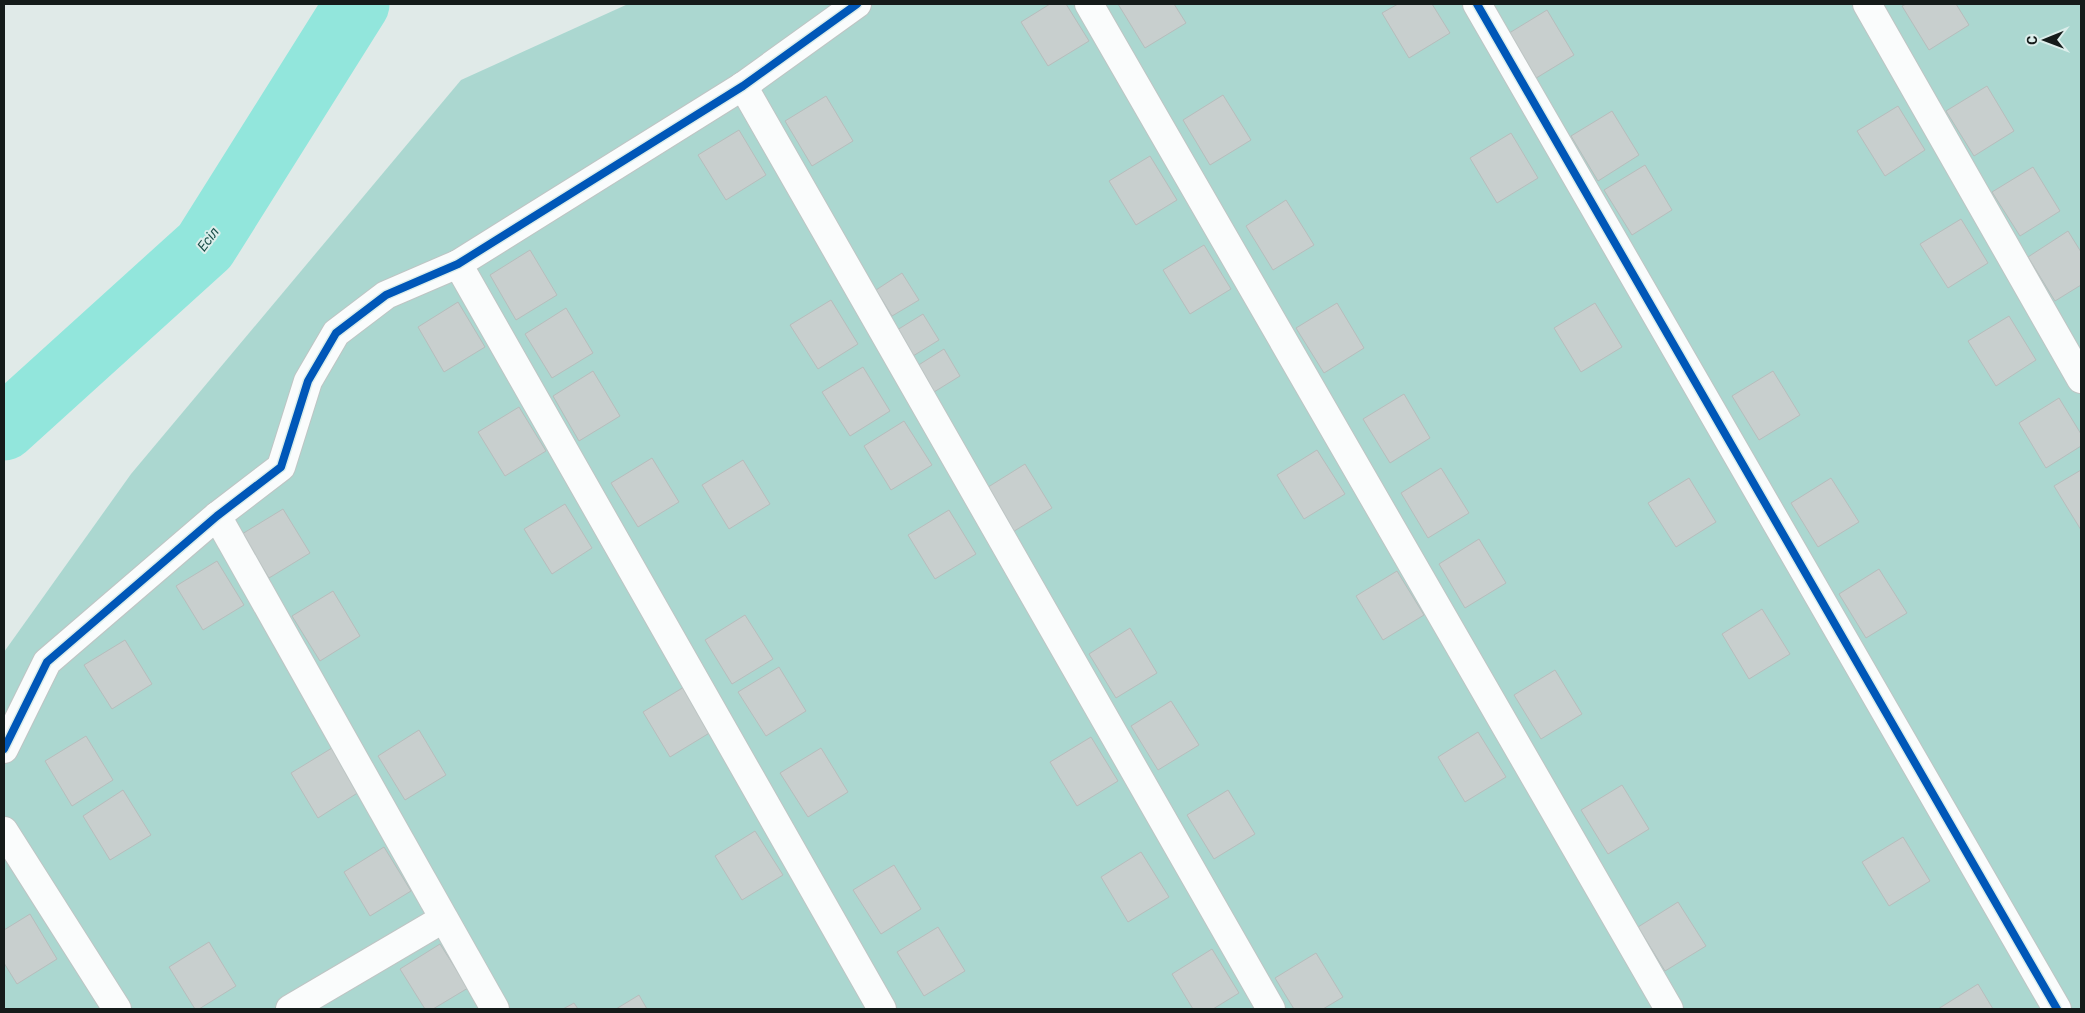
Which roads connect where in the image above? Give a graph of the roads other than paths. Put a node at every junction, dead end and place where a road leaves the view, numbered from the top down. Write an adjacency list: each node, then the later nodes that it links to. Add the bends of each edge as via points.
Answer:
1 (857, 4): 5 (street)
2 (1089, 4): 17 (street)
3 (1477, 4): 18 (street)
4 (1867, 4): 7 (street)
5 (743, 86): 6 (street); 16 (street)
6 (458, 264): 8 (street, via 386,295 336,333 308,381 281,467); 15 (street)
7 (2081, 379)
8 (217, 516): 9 (street, via 47,662); 11 (street)
9 (4, 748)
10 (4, 831): 12 (street)
11 (443, 919): 13 (street); 14 (street)
12 (117, 1009)
13 (290, 1009)
14 (495, 1009)
15 (882, 1009)
16 (1271, 1009)
17 (1669, 1009)
18 (2057, 1009)

